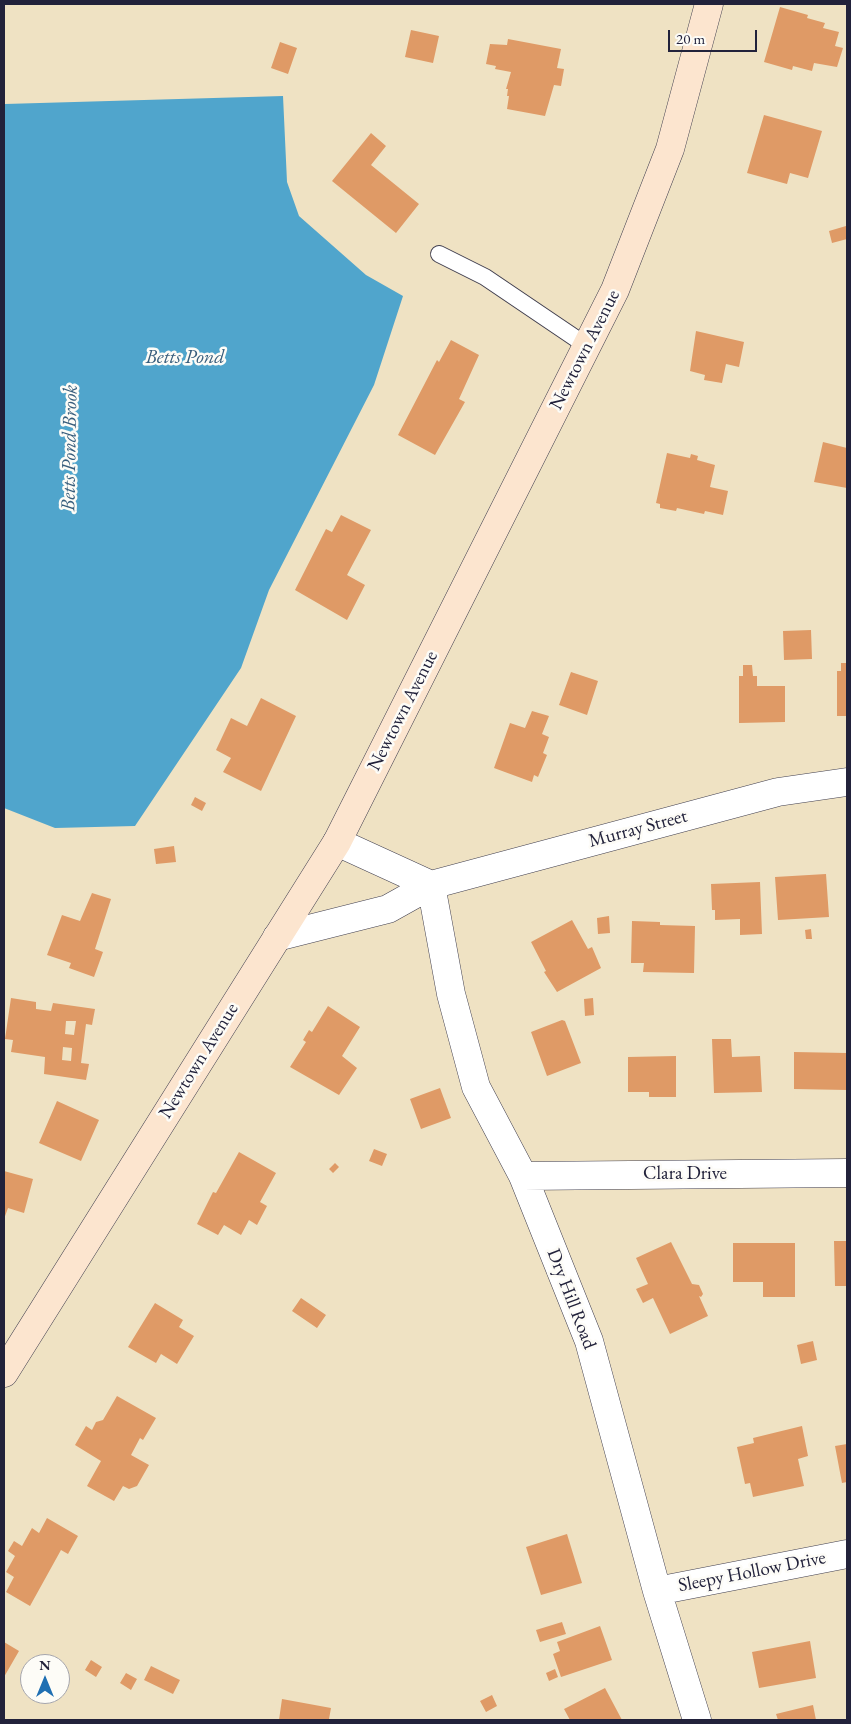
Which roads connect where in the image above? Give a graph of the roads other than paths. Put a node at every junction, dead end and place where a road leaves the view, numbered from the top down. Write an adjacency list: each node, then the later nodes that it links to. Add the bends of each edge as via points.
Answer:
1 (709, 4): 3 (main road, Newtown Avenue, via 670,149 615,290)
2 (439, 254): 3 (lane, via 485,277)
3 (587, 346): 5 (main road, Newtown Avenue)
4 (847, 782): 6 (street, Murray Street, via 778,792)
5 (337, 842): 6 (street); 7 (main road, Newtown Avenue)
6 (430, 885): 7 (street, Murray Street, via 388,909); 9 (street, Dry Hill Road, via 451,994 476,1087)
7 (277, 937): 10 (main road, Newtown Avenue)
8 (847, 1173): 9 (street, Clara Drive)
9 (523, 1176): 12 (street, Dry Hill Road, via 589,1341)
10 (4, 1372)
11 (847, 1554): 12 (street, Sleepy Hollow Drive)
12 (657, 1591): 13 (street, Dry Hill Road)
13 (697, 1720)

